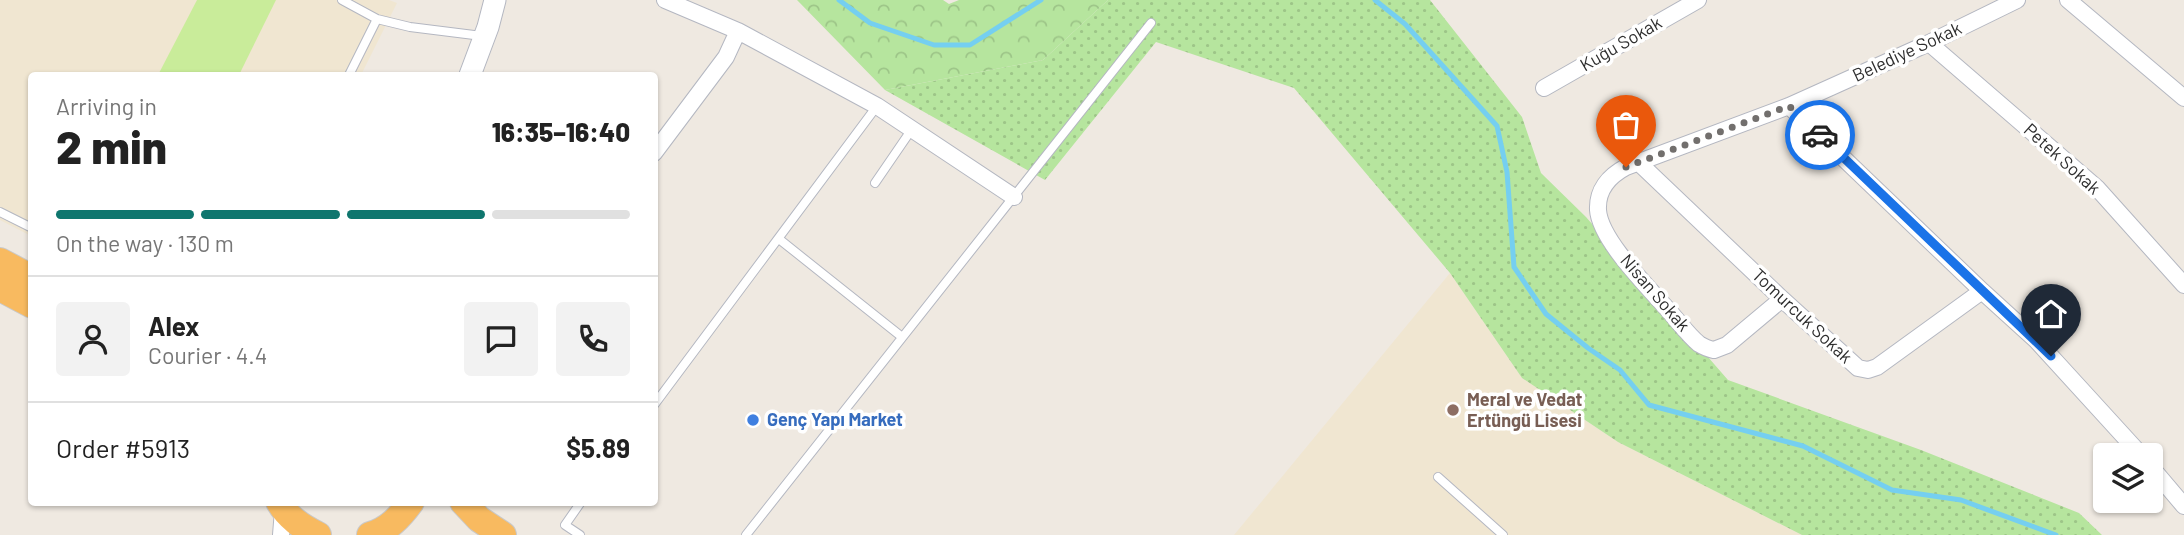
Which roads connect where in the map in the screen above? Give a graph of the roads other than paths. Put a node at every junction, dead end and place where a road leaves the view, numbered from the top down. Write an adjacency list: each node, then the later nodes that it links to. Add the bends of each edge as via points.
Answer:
1 (342, 0): 7 (lane)
2 (495, 0): 10 (street)
3 (665, 0): 9 (street)
4 (1698, 0): 14 (street, Kuğu Sokak)
5 (2017, 0): 11 (street, Belediye Sokak)
6 (2068, 0): 15 (street)
7 (377, 19): 10 (lane); 12 (lane)
8 (1151, 23): 22 (lane)
9 (738, 31): 16 (street); 19 (street, via 726,57)
10 (485, 36): 13 (street)
11 (1929, 43): 17 (street, Belediye Sokak); 28 (street, Petek Sokak, via 2096,188)
12 (350, 72)
13 (471, 72)
14 (1544, 88)
15 (2184, 98)
16 (877, 106): 18 (street); 25 (lane)
17 (1789, 106): 20 (street, Belediye Sokak); 30 (street)
18 (912, 129): 21 (lane); 22 (street)
19 (658, 148)
20 (1638, 162): 31 (street, Tomurcuk Sokak); 31 (street, Nisan Sokak, via 1616,172 1604,185 1598,200 1599,217 1622,257 1696,341 1710,349 1723,348)
21 (875, 183)
22 (1014, 197): 33 (lane)
23 (0, 212): 24 (lane)
24 (28, 226)
25 (779, 239): 33 (lane); 34 (lane)
26 (0, 261): 27 (highway)
27 (28, 276)
28 (2184, 285)
29 (0, 288): 32 (highway)
30 (1982, 292): 31 (street, Tomurcuk Sokak, via 1867,370 1854,365); 35 (street, via 2036,340)
31 (1782, 299)
32 (28, 303)
33 (902, 337): 47 (lane)
34 (658, 399)
35 (2130, 443)
36 (1438, 477): 48 (lane)
37 (2163, 481): 41 (street)
38 (408, 506): 44 (highway, via 401,517)
39 (467, 506): 45 (highway)
40 (578, 506): 46 (lane, via 565,525)
41 (2184, 506)
42 (281, 516): 43 (highway)
43 (318, 535)
44 (371, 535)
45 (503, 535)
46 (580, 535)
47 (746, 535)
48 (1503, 535)

